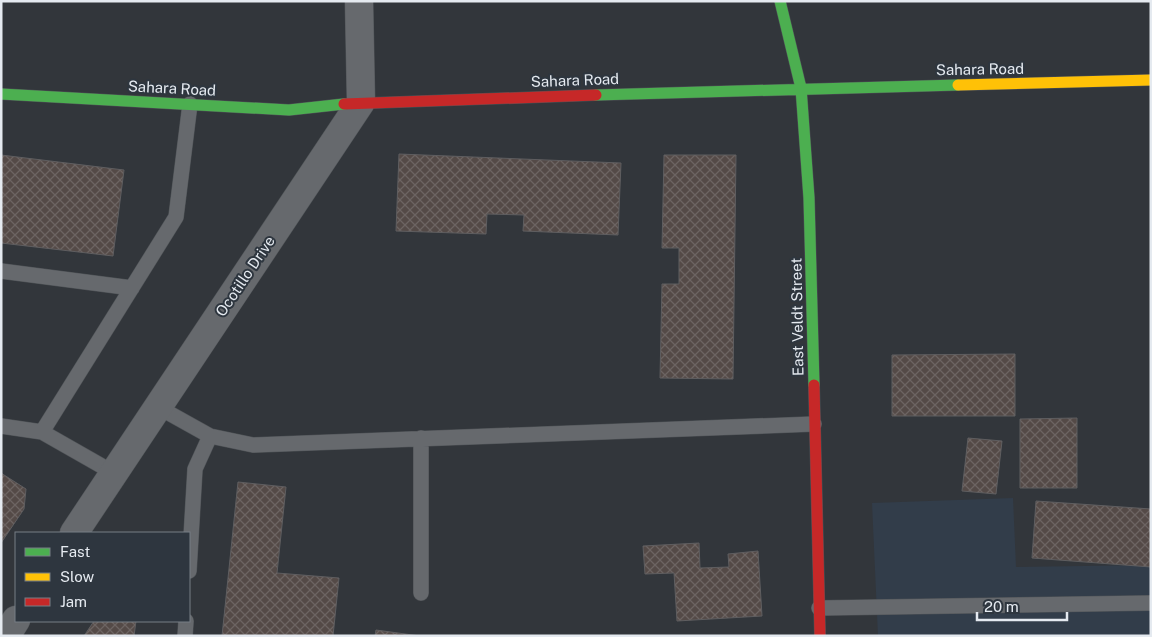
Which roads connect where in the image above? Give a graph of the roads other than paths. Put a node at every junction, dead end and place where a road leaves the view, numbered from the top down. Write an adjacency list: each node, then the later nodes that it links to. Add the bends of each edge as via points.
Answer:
1 (359, 1): 6 (street)
2 (780, 1): 4 (street, East Veldt Street)
3 (1151, 80): 4 (street, Sahara Road)
4 (801, 88): 6 (street, Sahara Road); 11 (street, East Veldt Street, via 809,198)
5 (1, 94): 7 (street, Sahara Road)
6 (361, 102): 7 (street, Sahara Road, via 289,110); 10 (street, Ocotillo Drive)
7 (190, 104): 9 (lane, via 176,217)
8 (1, 271): 9 (lane)
9 (132, 288): 13 (lane)
10 (158, 407): 14 (lane); 16 (street, Ocotillo Drive)
11 (814, 424): 15 (lane); 21 (street, East Veldt Street)
12 (1, 426): 13 (lane)
13 (42, 432): 16 (lane)
14 (210, 436): 15 (lane, via 253,445); 18 (lane, via 195,469)
15 (422, 438): 19 (lane)
16 (114, 473): 17 (street, Ocotillo Drive)
17 (75, 532)
18 (190, 554)
19 (421, 593)
20 (1151, 603): 21 (lane)
21 (819, 608): 26 (street, East Veldt Street)
22 (15, 622): 24 (street)
23 (186, 622): 25 (lane)
24 (6, 636)
25 (185, 636)
26 (820, 636)

